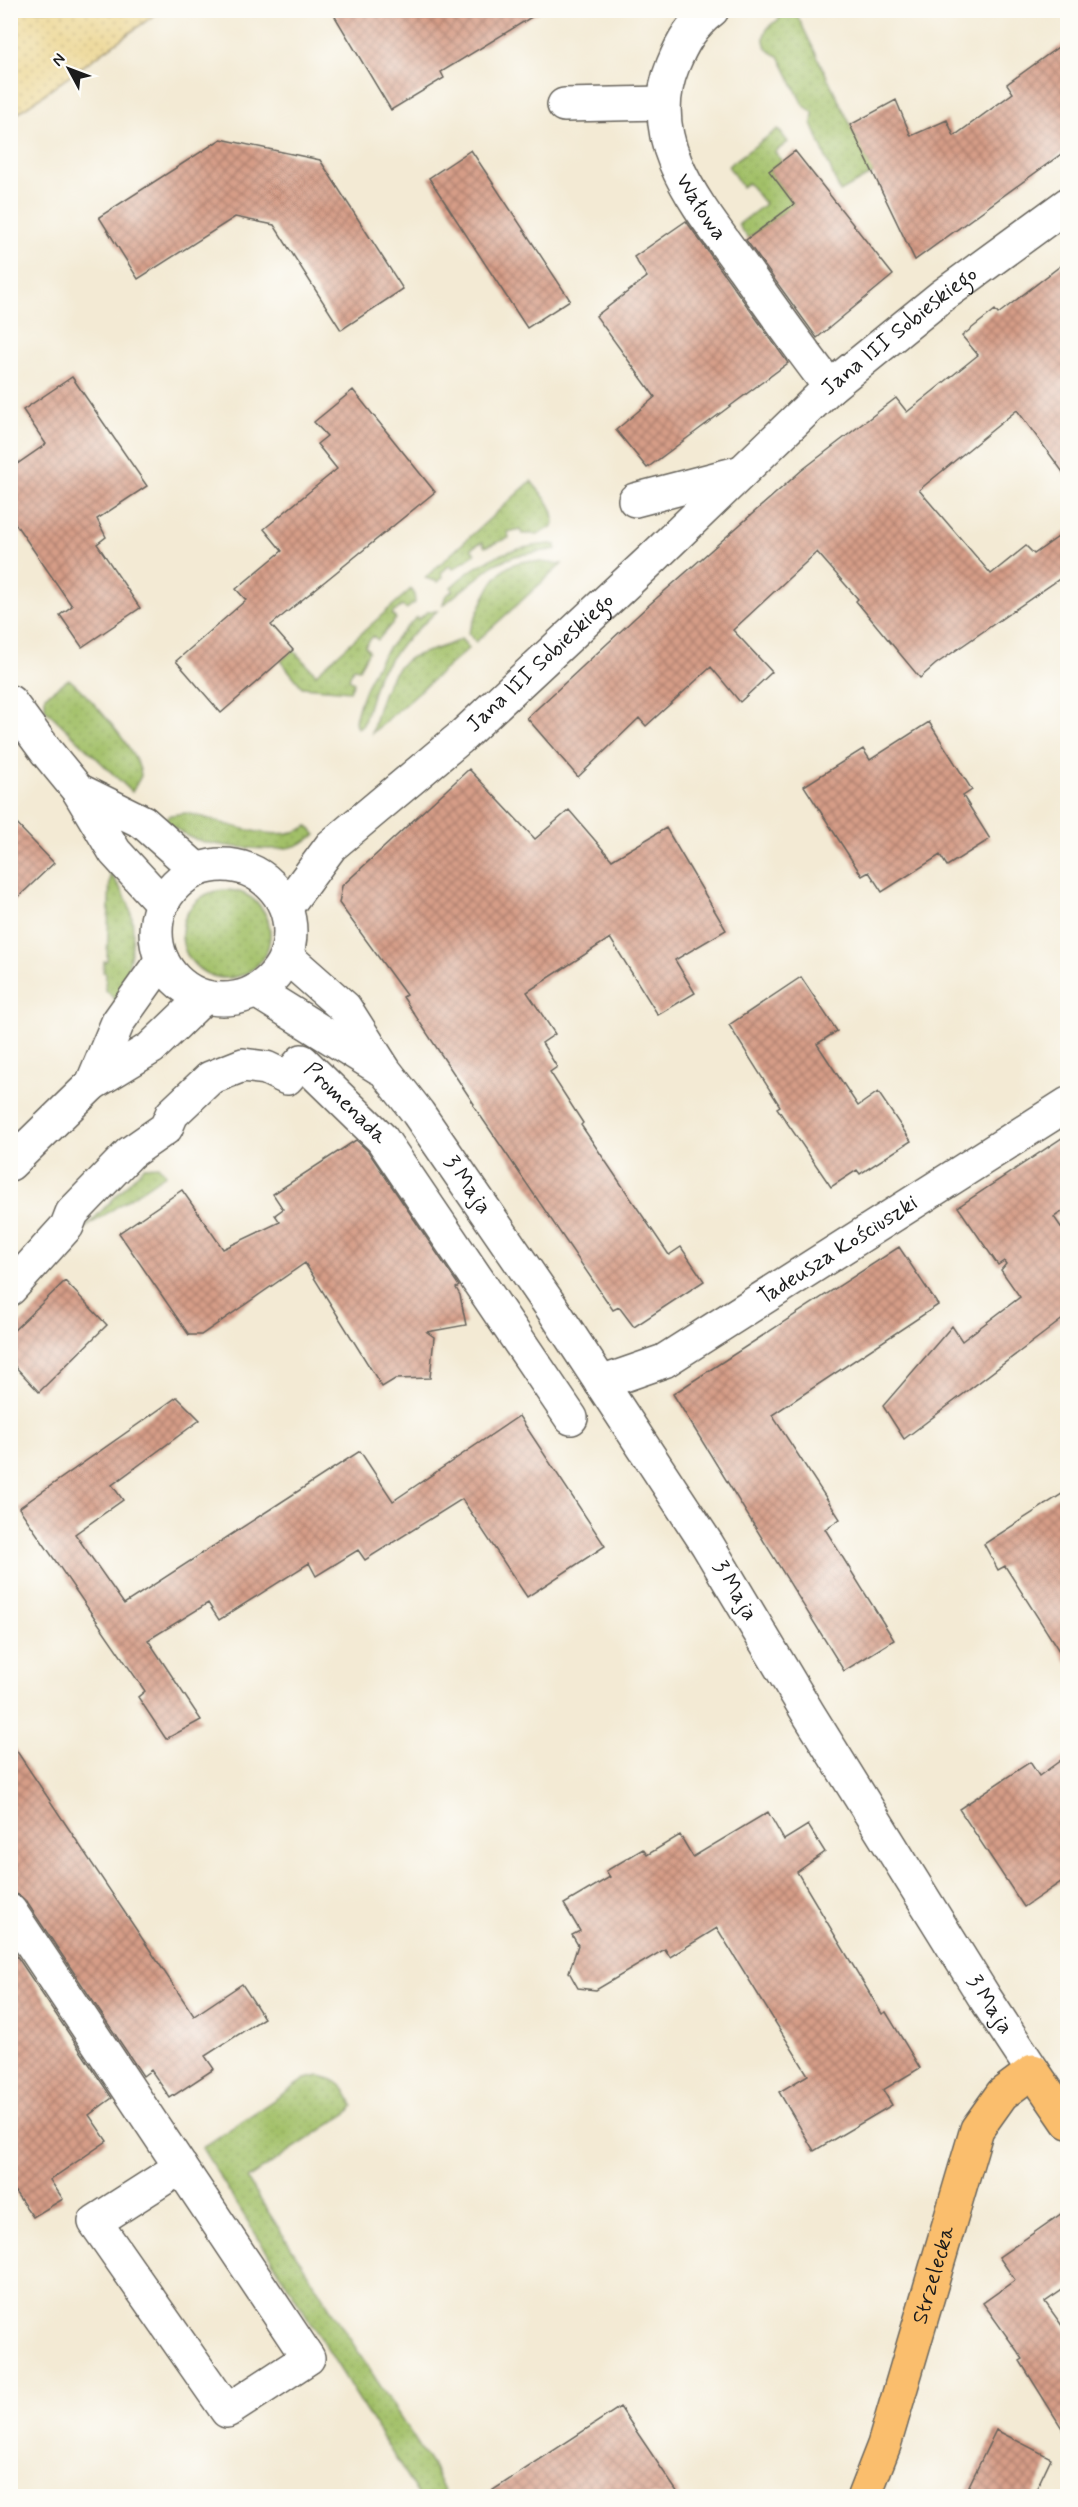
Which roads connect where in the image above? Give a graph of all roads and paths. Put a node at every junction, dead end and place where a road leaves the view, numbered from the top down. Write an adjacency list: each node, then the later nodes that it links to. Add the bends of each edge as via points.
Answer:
1 (712, 10): 2 (street, Wałowa, via 699,20 682,44)
2 (663, 103): 3 (street); 5 (street, Wałowa, via 664,131 686,187)
3 (564, 105)
4 (1068, 204): 5 (street, Jana III Sobieskiego, via 942,296)
5 (830, 387): 6 (street, Jana III Sobieskiego)
6 (741, 472): 7 (street, Jana III Sobieskiego); 10 (street, Jana III Sobieskiego, via 460,738)
7 (635, 500)
8 (10, 702): 9 (street)
9 (78, 790): 11 (street, via 143,822); 13 (street, via 115,852)
10 (331, 846): 12 (street, Jana III Sobieskiego); 14 (street, Jana III Sobieskiego)
11 (196, 869): 12 (street, via 219,864 242,867); 13 (street, via 176,883)
12 (263, 877): 14 (street)
13 (162, 903): 16 (street, via 156,932)
14 (286, 908): 15 (street, via 291,932)
15 (286, 956): 17 (street, via 274,976); 19 (street, 3 Maja, via 345,1008)
16 (162, 960): 18 (street, via 180,983); 20 (street, via 118,1022)
17 (256, 991): 18 (street, via 231,999); 19 (street, 3 Maja)
18 (204, 997): 20 (street, via 151,1048)
19 (385, 1071): 24 (street, 3 Maja, via 418,1113)
20 (92, 1084): 22 (street)
21 (1068, 1104): 24 (street, Tadeusza Kościuszki, via 664,1361)
22 (10, 1164)
23 (10, 1289): 25 (street, Promenada, via 67,1226 72,1213 130,1153 166,1128 172,1114 210,1078 243,1065 266,1068 287,1078 302,1061 382,1139)
24 (601, 1383): 27 (street, 3 Maja, via 708,1544 808,1713)
25 (571, 1418)
26 (10, 1911): 29 (street)
27 (1033, 2071): 28 (main road, 3 Maja); 30 (main road, Strzelecka, via 1002,2094 977,2129 884,2445)
28 (1068, 2122)
29 (181, 2167): 29 (street, via 95,2222 227,2411 308,2358)
30 (864, 2496)

